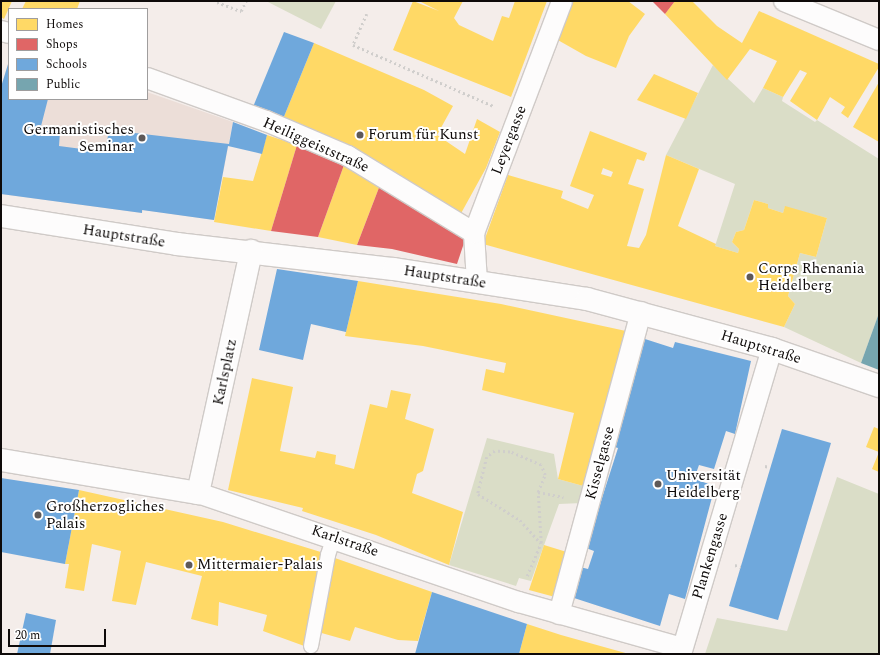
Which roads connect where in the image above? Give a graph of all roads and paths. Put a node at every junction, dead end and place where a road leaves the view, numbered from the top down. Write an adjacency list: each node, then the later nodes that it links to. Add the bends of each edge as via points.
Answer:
1 (246, 1): 4 (path, via 242,11)
2 (562, 1): 8 (street, Leyergasse)
3 (784, 1): 6 (street)
4 (217, 2)
5 (367, 14): 8 (path, via 353,45)
6 (879, 40)
7 (148, 78): 10 (street, Heiliggeiststraße, via 266,121 348,156)
8 (518, 117): 10 (street, Leyergasse)
9 (1, 216): 11 (street, Hauptstraße, via 177,244)
10 (474, 232): 12 (street, Leyergasse)
11 (251, 251): 12 (street, Hauptstraße); 18 (street, Karlsplatz)
12 (477, 282): 13 (street, Hauptstraße, via 587,299)
13 (641, 312): 14 (street, Hauptstraße); 23 (street, Kisselgasse)
14 (772, 349): 15 (street, Hauptstraße); 25 (street, Plankengasse)
15 (879, 386)
16 (1, 460): 18 (street, Karlstraße)
17 (538, 492): 19 (path); 21 (path); 21 (path, via 545,475 541,465 510,452 495,451 487,457 478,494 520,520)
18 (198, 493): 20 (street, Karlstraße)
19 (564, 497)
20 (334, 537): 22 (street, Karlstraße); 24 (lane, via 328,555)
21 (541, 543): 22 (path, via 525,580)
22 (519, 602): 23 (street, Karlstraße)
23 (559, 614): 25 (street, Karlstraße)
24 (311, 646)
25 (682, 651)

